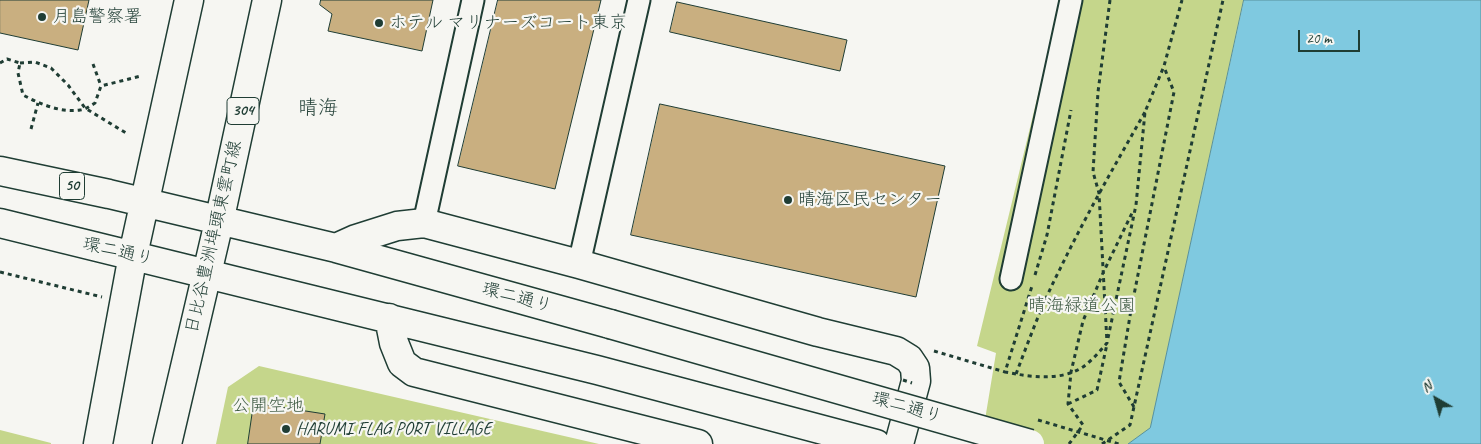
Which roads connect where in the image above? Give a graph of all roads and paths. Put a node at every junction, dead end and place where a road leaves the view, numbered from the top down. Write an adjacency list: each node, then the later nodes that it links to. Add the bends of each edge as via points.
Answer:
1 (189, 0): 22 (main road)
2 (267, 0): 24 (main road, 日比谷豊洲埠頭東雲町線 / 304)
3 (473, 0): 26 (street)
4 (639, 0): 29 (street)
5 (1071, 0): 33 (street)
6 (1110, 0): 21 (path, via 1098,92 1093,172)
7 (1182, 0): 12 (path)
8 (1223, 0): 39 (path)
9 (0, 63): 10 (path, via 7,59)
10 (20, 63): 15 (path, via 18,73 23,95); 16 (path, via 35,62 51,68)
11 (93, 64): 14 (path)
12 (1164, 66): 17 (path); 39 (path, via 1174,92 1119,382)
13 (141, 76): 14 (path)
14 (101, 86): 16 (path, via 94,103)
15 (38, 103): 16 (path, via 65,110); 18 (path)
16 (85, 108): 19 (path)
17 (1145, 112): 21 (path); 23 (path)
18 (31, 128)
19 (126, 133)
20 (0, 171): 22 (main road, 環二通り / 50)
21 (1099, 193): 32 (path); 37 (path, via 1058,272 1016,374 1047,378)
22 (144, 202): 24 (main road, 環二通り / 50); 28 (main road)
23 (1136, 205): 32 (path); 36 (path)
24 (219, 222): 27 (main road, 環二通り); 31 (main road, 日比谷豊洲埠頭東雲町線 / 304)
25 (0, 223): 28 (main road, 環二通り)
26 (424, 223): 27 (main road, via 398,226); 29 (main road)
27 (336, 248): 46 (main road, 環二通り, bridge)
28 (133, 255): 31 (main road, 環二通り); 41 (main road)
29 (579, 264): 45 (main road, via 896,351 909,359 915,368 916,381)
30 (0, 272): 34 (path)
31 (207, 273): 35 (main road, 環二通り); 42 (main road, 日比谷豊洲埠頭東雲町線 / 304)
32 (1103, 273): 36 (path); 37 (path, via 1083,321)
33 (1011, 279)
34 (102, 297)
35 (389, 318): 40 (main road, via 402,363 414,372); 44 (main road, 環二通り)
36 (1107, 343): 37 (path, via 1086,365); 38 (path, via 1098,390)
37 (1071, 372): 38 (path)
38 (1068, 404): 47 (path, via 1082,425)
39 (1134, 407): 48 (path, via 1130,425)
40 (644, 437): 43 (main road)
41 (98, 444)
42 (167, 444)
43 (698, 444)
44 (876, 444)
45 (899, 444)
46 (1030, 444)
47 (1069, 444)
48 (1102, 444)

